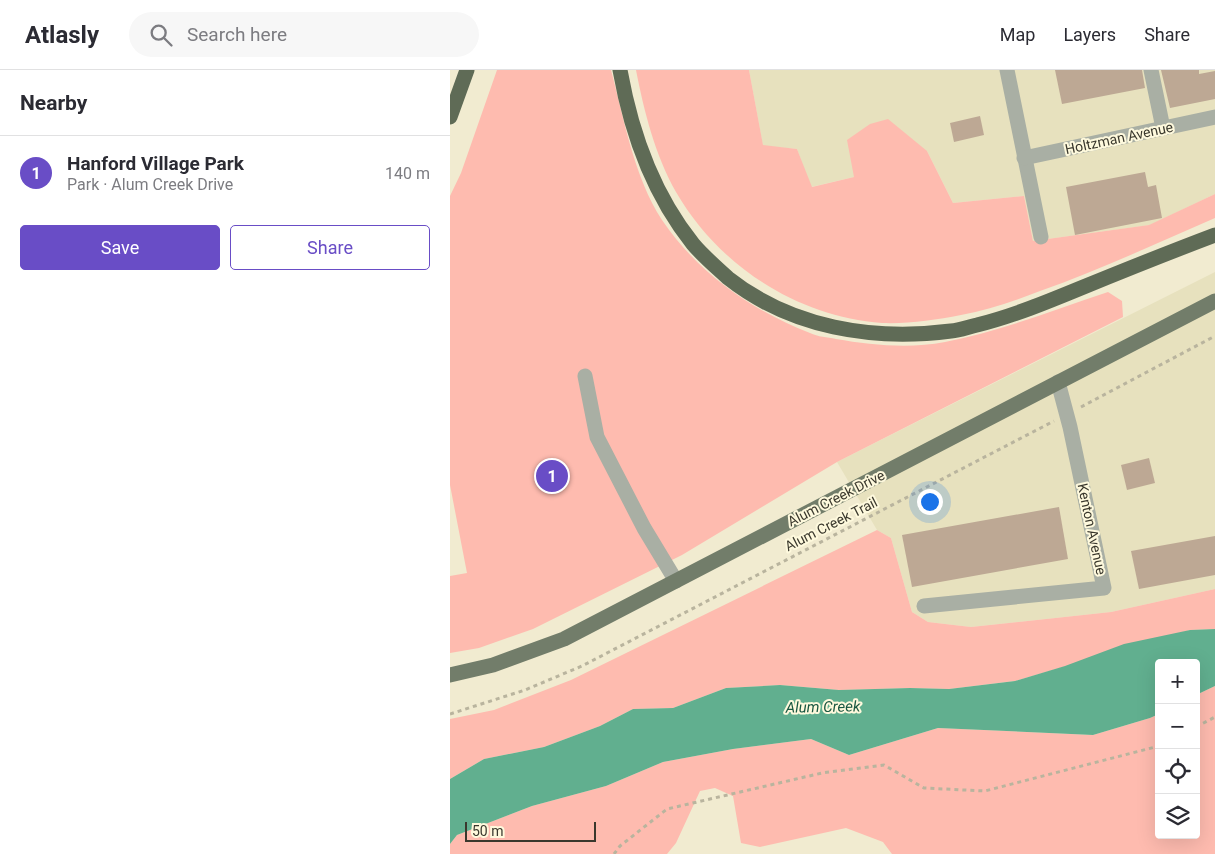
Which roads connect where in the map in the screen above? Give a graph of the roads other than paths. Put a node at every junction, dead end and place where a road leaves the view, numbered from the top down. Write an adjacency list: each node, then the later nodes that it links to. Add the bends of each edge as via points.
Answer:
1 (467, 70): 5 (highway)
2 (620, 70): 9 (highway, via 634,128 653,180 693,245 744,290 783,312 826,327 871,334 952,331 997,320 1041,304)
3 (1007, 70): 8 (street)
4 (1151, 70): 7 (street)
5 (450, 117)
6 (1215, 117): 7 (street, Holtzman Avenue)
7 (1163, 128): 8 (street, Holtzman Avenue)
8 (1024, 158): 10 (street)
9 (1215, 235)
10 (1041, 237)
11 (1215, 301): 13 (main road, Alum Creek Drive)
12 (585, 376): 14 (street, via 597,437 644,528)
13 (1058, 382): 14 (main road, Alum Creek Drive); 15 (street, Kenton Avenue, via 1104,588)
14 (676, 581): 16 (main road, Alum Creek Drive, via 564,639 493,665)
15 (924, 606)
16 (450, 675)

